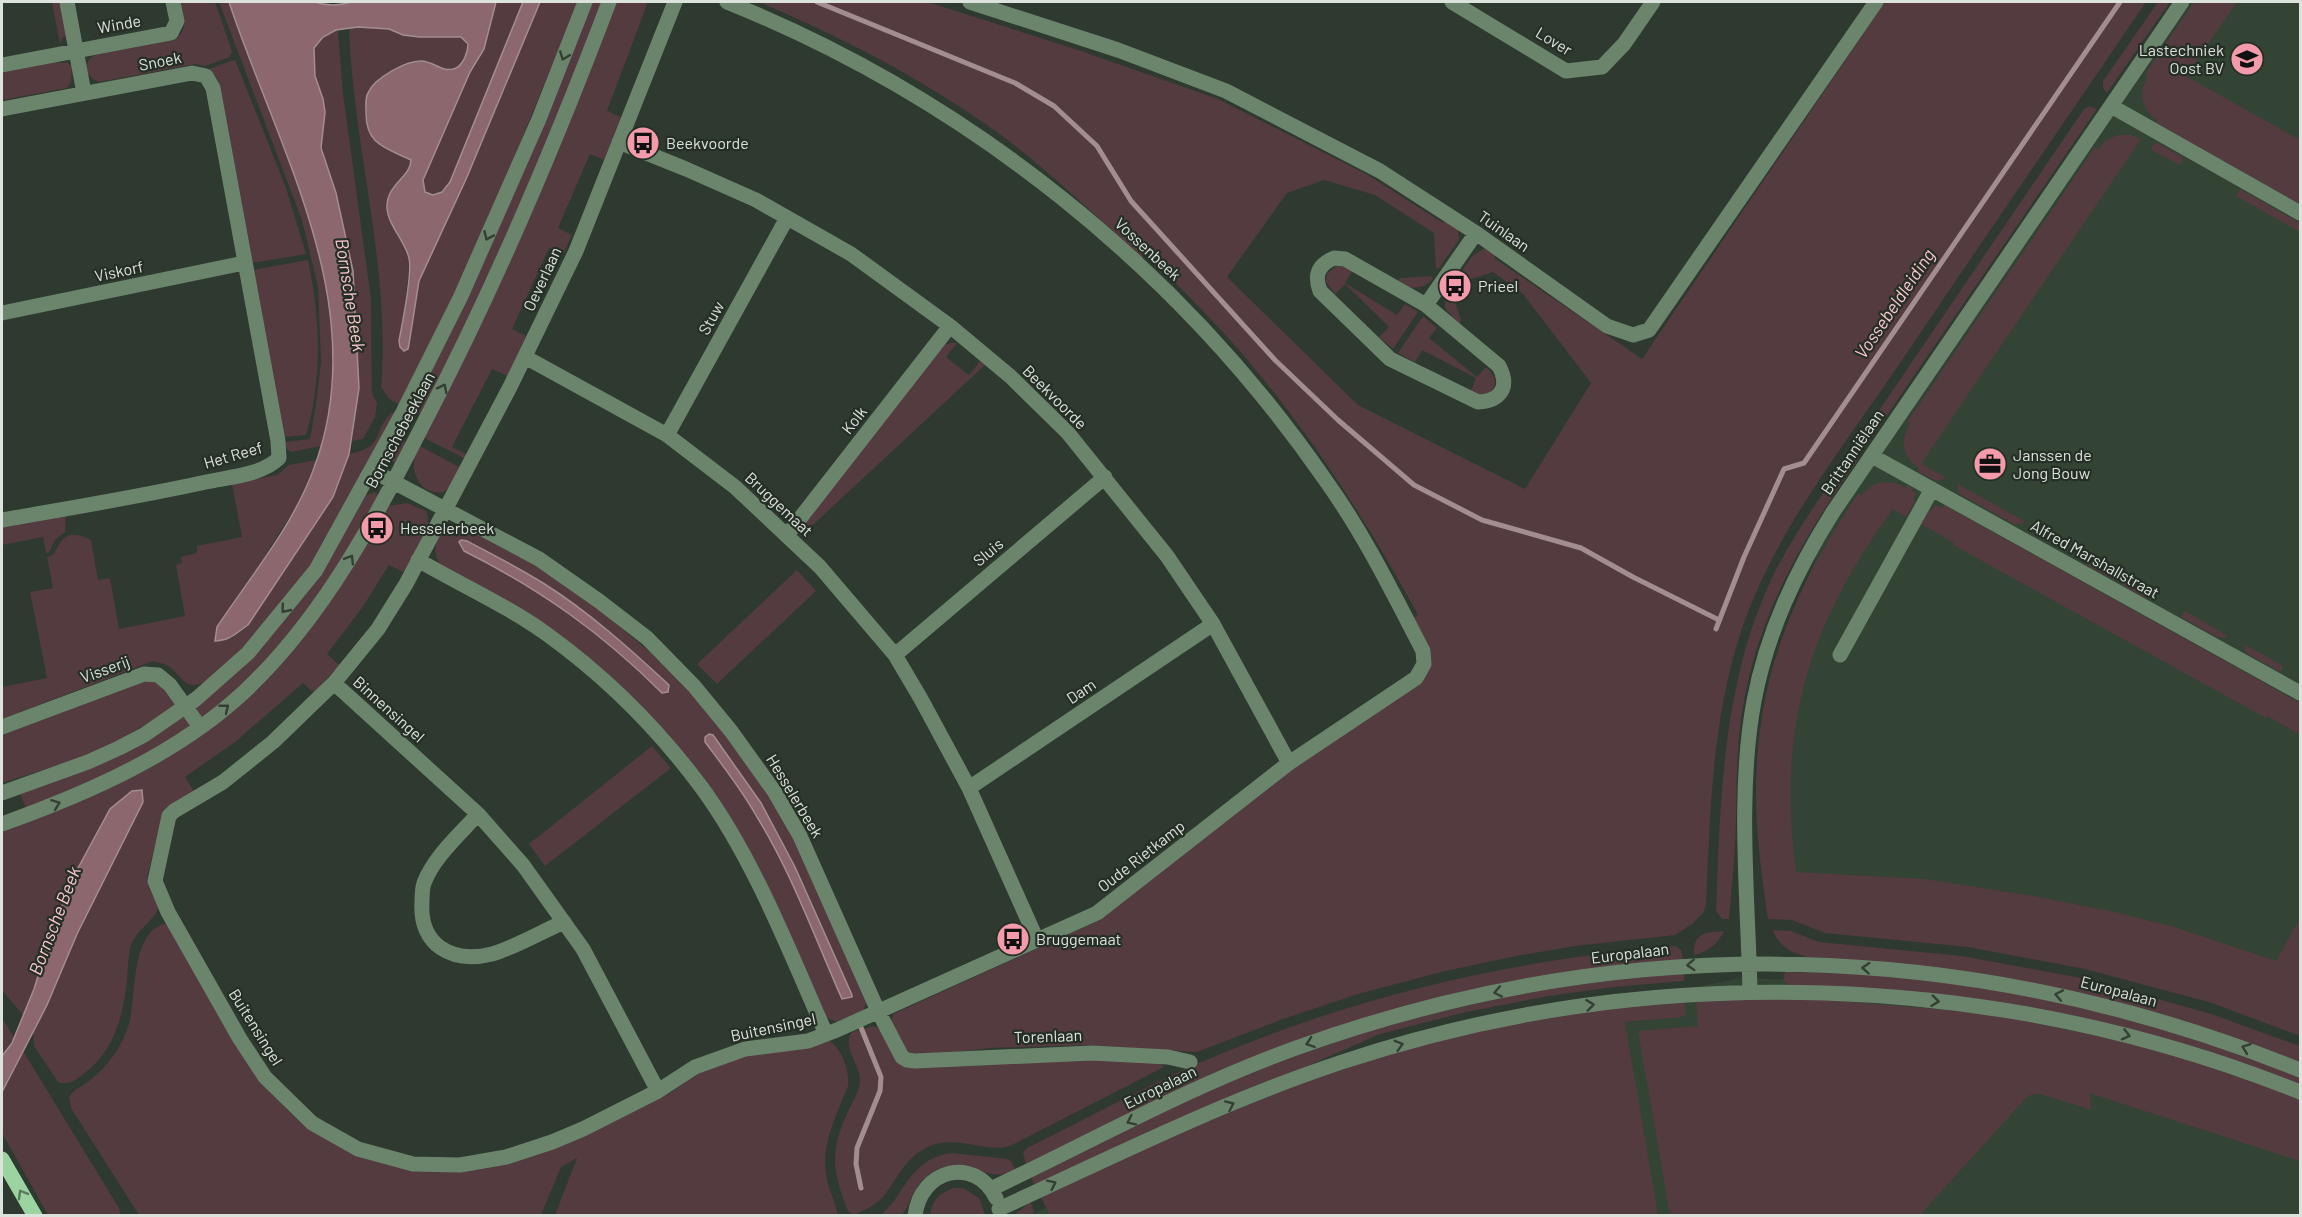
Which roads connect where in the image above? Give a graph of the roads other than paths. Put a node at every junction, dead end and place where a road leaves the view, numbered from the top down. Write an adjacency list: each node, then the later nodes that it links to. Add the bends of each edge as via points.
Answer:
1 (67, 2): 12 (street)
2 (173, 2): 12 (street, Winde, via 177,21 171,33)
3 (585, 2): 28 (street, Bornschebeeklaan, one-way to 28, via 539,119 461,296)
4 (609, 2): 30 (street, Bornschebeeklaan, one-way to 4, via 447,380 514,235)
5 (675, 2): 17 (street, Oeverlaan)
6 (727, 2): 37 (street, Vossenbeek, via 807,37 978,135 1075,207 1127,252 1212,336 1275,411 1365,542)
7 (970, 2): 20 (street, Tuinlaan, via 1118,50 1226,91 1380,171)
8 (1452, 2): 9 (street, Lover, via 1566,71 1602,67 1624,44)
9 (1653, 2)
10 (1876, 2): 20 (street, Tuinlaan, via 1649,330 1633,334 1607,326)
11 (2182, 2): 15 (street, Brittanniëlaan)
12 (76, 50): 13 (street); 14 (street)
13 (2, 65)
14 (84, 93): 16 (street, Snoek); 21 (street, Snoek, via 192,73 206,76 213,88)
15 (2111, 106): 18 (street); 27 (street, Brittanniëlaan)
16 (2, 109)
17 (619, 142): 19 (street, Beekvoorde, via 697,173); 25 (street, Oeverlaan, via 576,251)
18 (2301, 213)
19 (787, 218): 24 (street, Beekvoorde, via 851,254); 26 (street, Stuw)
20 (1476, 232): 22 (street)
21 (244, 264): 23 (street, Viskorf); 33 (street, Het Reef, via 279,458 271,466 240,475)
22 (1426, 305): 22 (street, via 1499,366 1504,387 1498,396 1478,402 1390,359 1320,291 1318,271 1324,262 1345,259)
23 (2, 313)
24 (950, 326): 29 (street, Beekvoorde, via 1011,377); 34 (street, Kolk)
25 (525, 357): 26 (street, Bruggemaat); 32 (street, Oeverlaan)
26 (667, 435): 34 (street, Bruggemaat, via 735,487)
27 (1872, 456): 31 (street, Alfred Marshallstraat); 52 (street, Brittanniëlaan, via 1803,562 1774,627 1758,684 1749,731 1746,789)
28 (371, 470): 30 (street, Hesselerbeek); 42 (street, Bornschebeeklaan, one-way to 42, via 316,570 285,610 248,653)
29 (1105, 477): 36 (street, Beekvoorde, via 1167,556); 38 (street, Sluis)
30 (394, 482): 32 (street, Hesselerbeek); 44 (street, Bornschebeeklaan, one-way to 30, via 243,693 303,627 335,583)
31 (1932, 489): 39 (street); 41 (street, Alfred Marshallstraat)
32 (446, 510): 35 (street, Oeverlaan); 54 (street, Hesselerbeek, via 539,559 591,595 647,638 694,686 731,730 800,836)
33 (2, 520)
34 (787, 536): 38 (street, Bruggemaat, via 820,567)
35 (418, 560): 40 (street, Binnensingel, via 378,630); 55 (street, via 547,634 616,690 670,750 702,788 736,843)
36 (1213, 624): 45 (street, Beekvoorde); 46 (street, Dam)
37 (1423, 651): 45 (street, Oude Rietkamp, via 1424,664 1416,678)
38 (895, 655): 46 (street, Bruggemaat)
39 (1840, 655)
40 (334, 683): 48 (street, Binnensingel); 59 (street, Buitensingel, via 273,742 223,782 169,816 156,869 157,890 168,912 265,1077 312,1123 358,1149 413,1164 460,1166 506,1158 552,1143)
41 (2301, 693)
42 (186, 706): 43 (street, Visserij, via 158,675 144,674); 44 (street, Visserij); 47 (street, Bornschebeeklaan, via 119,748)
43 (2, 727)
44 (200, 727): 49 (street, Bornschebeeklaan, one-way to 44, via 86,792 152,758)
45 (1289, 763): 51 (street, Oude Rietkamp, via 1097,913)
46 (969, 788): 51 (street, Bruggemaat)
47 (2, 793)
48 (478, 814): 50 (street, Binnensingel, via 523,865); 50 (street, via 434,863 423,885 421,916 427,935 446,952 471,957 493,954)
49 (2, 824)
50 (564, 922): 59 (street, Binnensingel, via 583,949)
51 (1037, 940): 54 (street, Oude Rietkamp)
52 (1750, 964): 53 (street, Brittanniëlaan); 58 (street, Europalaan, one-way to 52, via 2193,1030 2117,1008 2018,987 1871,968); 62 (street, Europalaan, one-way to 62, via 1676,966 1561,980 1459,1000 1371,1023 1231,1074)
53 (1750, 992): 60 (street, one-way to 60, via 1892,997 2016,1011 2152,1042); 63 (street, one-way to 53, via 1077,1172 1253,1095 1396,1046 1562,1009)
54 (878, 1011): 55 (street, Oude Rietkamp); 56 (street, Hesselerbeek)
55 (832, 1032): 59 (street, Buitensingel, via 808,1041 745,1049 695,1067)
56 (907, 1060): 57 (street, Torenlaan, via 1092,1053)
57 (1190, 1062)
58 (2301, 1070)
59 (658, 1091)
60 (2301, 1092)
61 (2, 1159): 64 (main road, one-way to 61)
62 (991, 1189): 63 (street); 65 (street, via 966,1173 941,1176 921,1192)
63 (1000, 1212)
64 (35, 1215)
65 (915, 1215)

